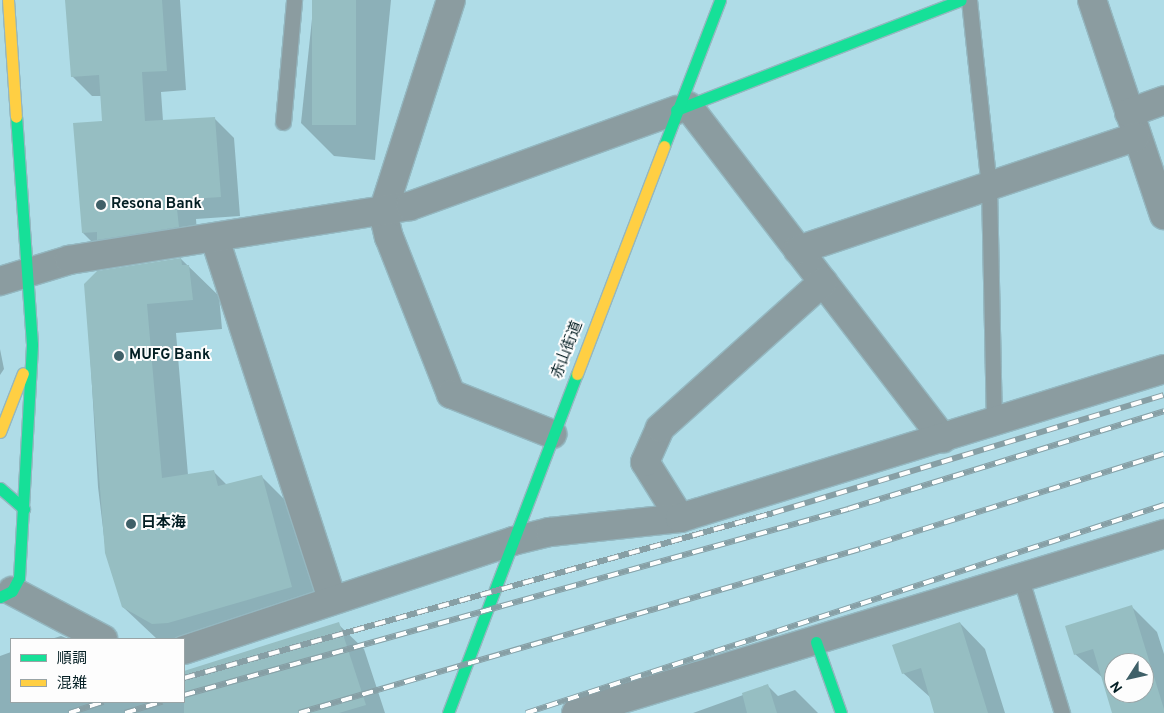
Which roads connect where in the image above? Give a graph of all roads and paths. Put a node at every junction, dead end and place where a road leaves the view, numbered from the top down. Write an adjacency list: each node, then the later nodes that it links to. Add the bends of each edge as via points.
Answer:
1 (8, 0): 17 (street)
2 (294, 0): 10 (lane)
3 (451, 0): 13 (street)
4 (720, 0): 9 (street, 赤山街道)
5 (961, 0): 9 (street)
6 (969, 0): 12 (lane)
7 (1092, 0): 11 (street)
8 (1164, 100): 11 (street)
9 (682, 108): 13 (street, via 410,206); 16 (street); 24 (street, 赤山街道)
10 (283, 122)
11 (1133, 125): 12 (street); 14 (street)
12 (989, 186): 16 (street); 22 (lane)
13 (383, 212): 15 (street); 24 (street, via 389,237 451,394)
14 (1164, 215)
15 (215, 239): 17 (street, via 69,260); 33 (street)
16 (798, 250): 19 (street)
17 (28, 272): 18 (street); 20 (street)
18 (0, 281)
19 (823, 282): 25 (street); 28 (street, via 660,428 645,462)
20 (32, 344): 23 (street); 27 (street)
21 (1164, 369): 22 (street)
22 (994, 421): 25 (street)
23 (0, 432)
24 (552, 434): 30 (street, 赤山街道)
25 (943, 438): 28 (street)
26 (0, 488): 27 (street)
27 (24, 509): 32 (street, via 18,578)
28 (680, 518): 30 (street, via 550,532)
29 (1164, 534): 31 (street)
30 (513, 541): 33 (street); 37 (street, 赤山街道)
31 (1021, 579): 35 (street); 40 (lane)
32 (6, 594): 34 (street)
33 (332, 600): 36 (street)
34 (101, 638)
35 (816, 642): 38 (street, via 790,646); 39 (street)
36 (185, 650)
37 (448, 713)
38 (576, 713)
39 (841, 713)
40 (1062, 713)

